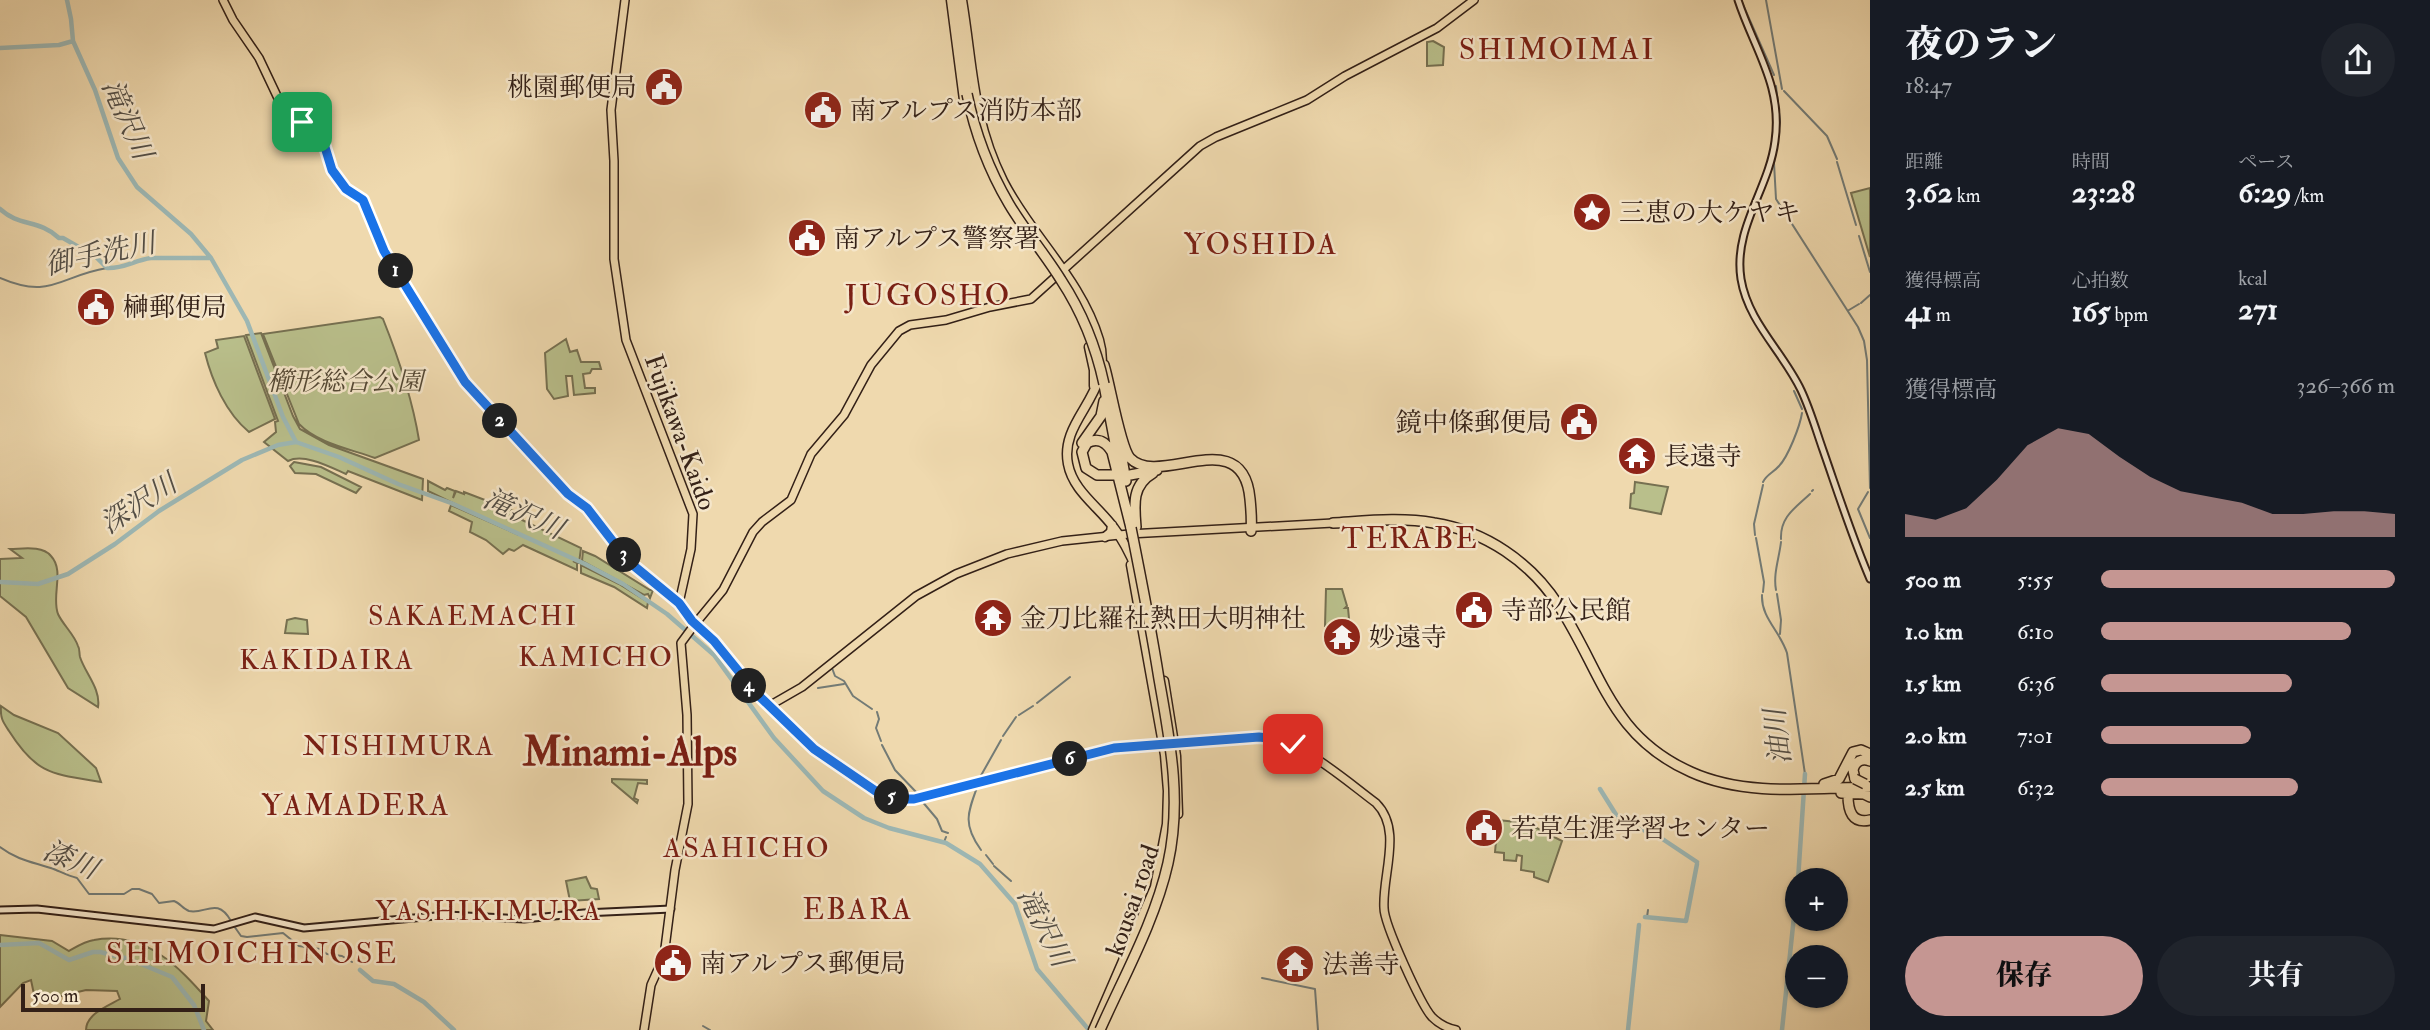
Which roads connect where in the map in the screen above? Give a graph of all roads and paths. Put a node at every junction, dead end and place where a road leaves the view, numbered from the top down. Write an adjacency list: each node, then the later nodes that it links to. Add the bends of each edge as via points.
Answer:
1 (223, 0): 20 (main road, via 286,114 321,134 334,174 363,200 384,251 465,382 568,494 587,508 628,561)
2 (625, 0): 20 (main road, Fujikawa-Kaido, via 611,114 614,259 626,340 693,514)
3 (951, 0): 8 (highway, kousai road, via 964,97 979,150 1009,210)
4 (960, 0): 7 (highway, kousai road, via 974,96 988,146 1018,207); 9 (highway, bridge, via 971,93 987,152 1013,204 1080,303 1096,339); 9 (highway, bridge, via 967,94 984,153 1010,206 1062,282 1089,334)
5 (1474, 0): 7 (main road, via 1437,28 1307,100 1204,144)
6 (1738, 0): 19 (main road, via 1764,60 1777,121 1770,165 1743,236 1743,289 1755,318 1801,389)
7 (1064, 271): 8 (main road); 10 (highway, kousai road, via 1093,324 1102,354 1100,378)
8 (1056, 279): 10 (highway, kousai road, via 1080,323 1093,360 1093,386); 22 (main road, via 1030,300 898,331 871,365 849,408 811,454 791,500 752,532 723,590)
9 (1106, 384): 11 (highway, via 1129,456 1143,465); 16 (highway); 16 (highway, via 1103,412 1082,443 1079,457 1084,470 1092,476 1114,476 1097,475 1086,468 1082,452 1087,443 1106,443)
10 (1085, 408): 13 (highway, kousai road, via 1070,436 1068,465 1077,486)
11 (1165, 467): 12 (highway); 15 (highway, via 1212,461 1232,468 1247,490); 16 (highway, via 1138,487)
12 (1130, 473)
13 (1112, 525): 17 (highway, kousai road); 18 (highway)
14 (1333, 525): 15 (main road); 29 (highway, via 1432,522 1475,535 1508,553 1551,594 1609,701 1661,756 1734,787)
15 (1251, 528): 16 (main road); 17 (main road)
16 (1131, 532): 17 (highway, kousai road); 21 (highway, bridge); 21 (highway, bridge); 24 (highway, kousai road, via 1152,616)
17 (1119, 536): 18 (main road); 25 (highway, kousai road, via 1137,590)
18 (1105, 537): 23 (main road, via 1017,551 943,580 895,611 802,687)
19 (1870, 579)
20 (679, 603): 22 (main road)
21 (1147, 605): 35 (highway, bridge, via 1173,760 1173,833 1157,900)
22 (694, 625): 23 (main road, via 714,641); 33 (main road, via 681,643 688,799)
23 (769, 706): 25 (main road, via 822,756 877,792 902,799 1114,748)
24 (1174, 743): 25 (main road); 35 (highway, kousai road, via 1179,801 1172,859 1153,919); 37 (main road, via 1259,737 1284,741 1379,806 1390,830 1386,922 1431,1016)
25 (1163, 744): 35 (highway, kousai road, via 1168,812 1157,880 1160,887 1153,891)
26 (1870, 754): 29 (highway, via 1853,752 1833,782)
27 (1870, 761): 30 (highway, via 1856,763)
28 (1869, 785): 30 (highway, bridge)
29 (1804, 789): 30 (highway)
30 (1848, 791): 31 (highway); 32 (highway, via 1854,813)
31 (1870, 797)
32 (1870, 818)
33 (671, 909): 34 (main road, via 524,919 447,915 304,928 256,917 214,929 37,909); 36 (main road, via 664,957 651,985)
34 (0, 910)
35 (1098, 1029)
36 (644, 1030)
37 (1456, 1030)

